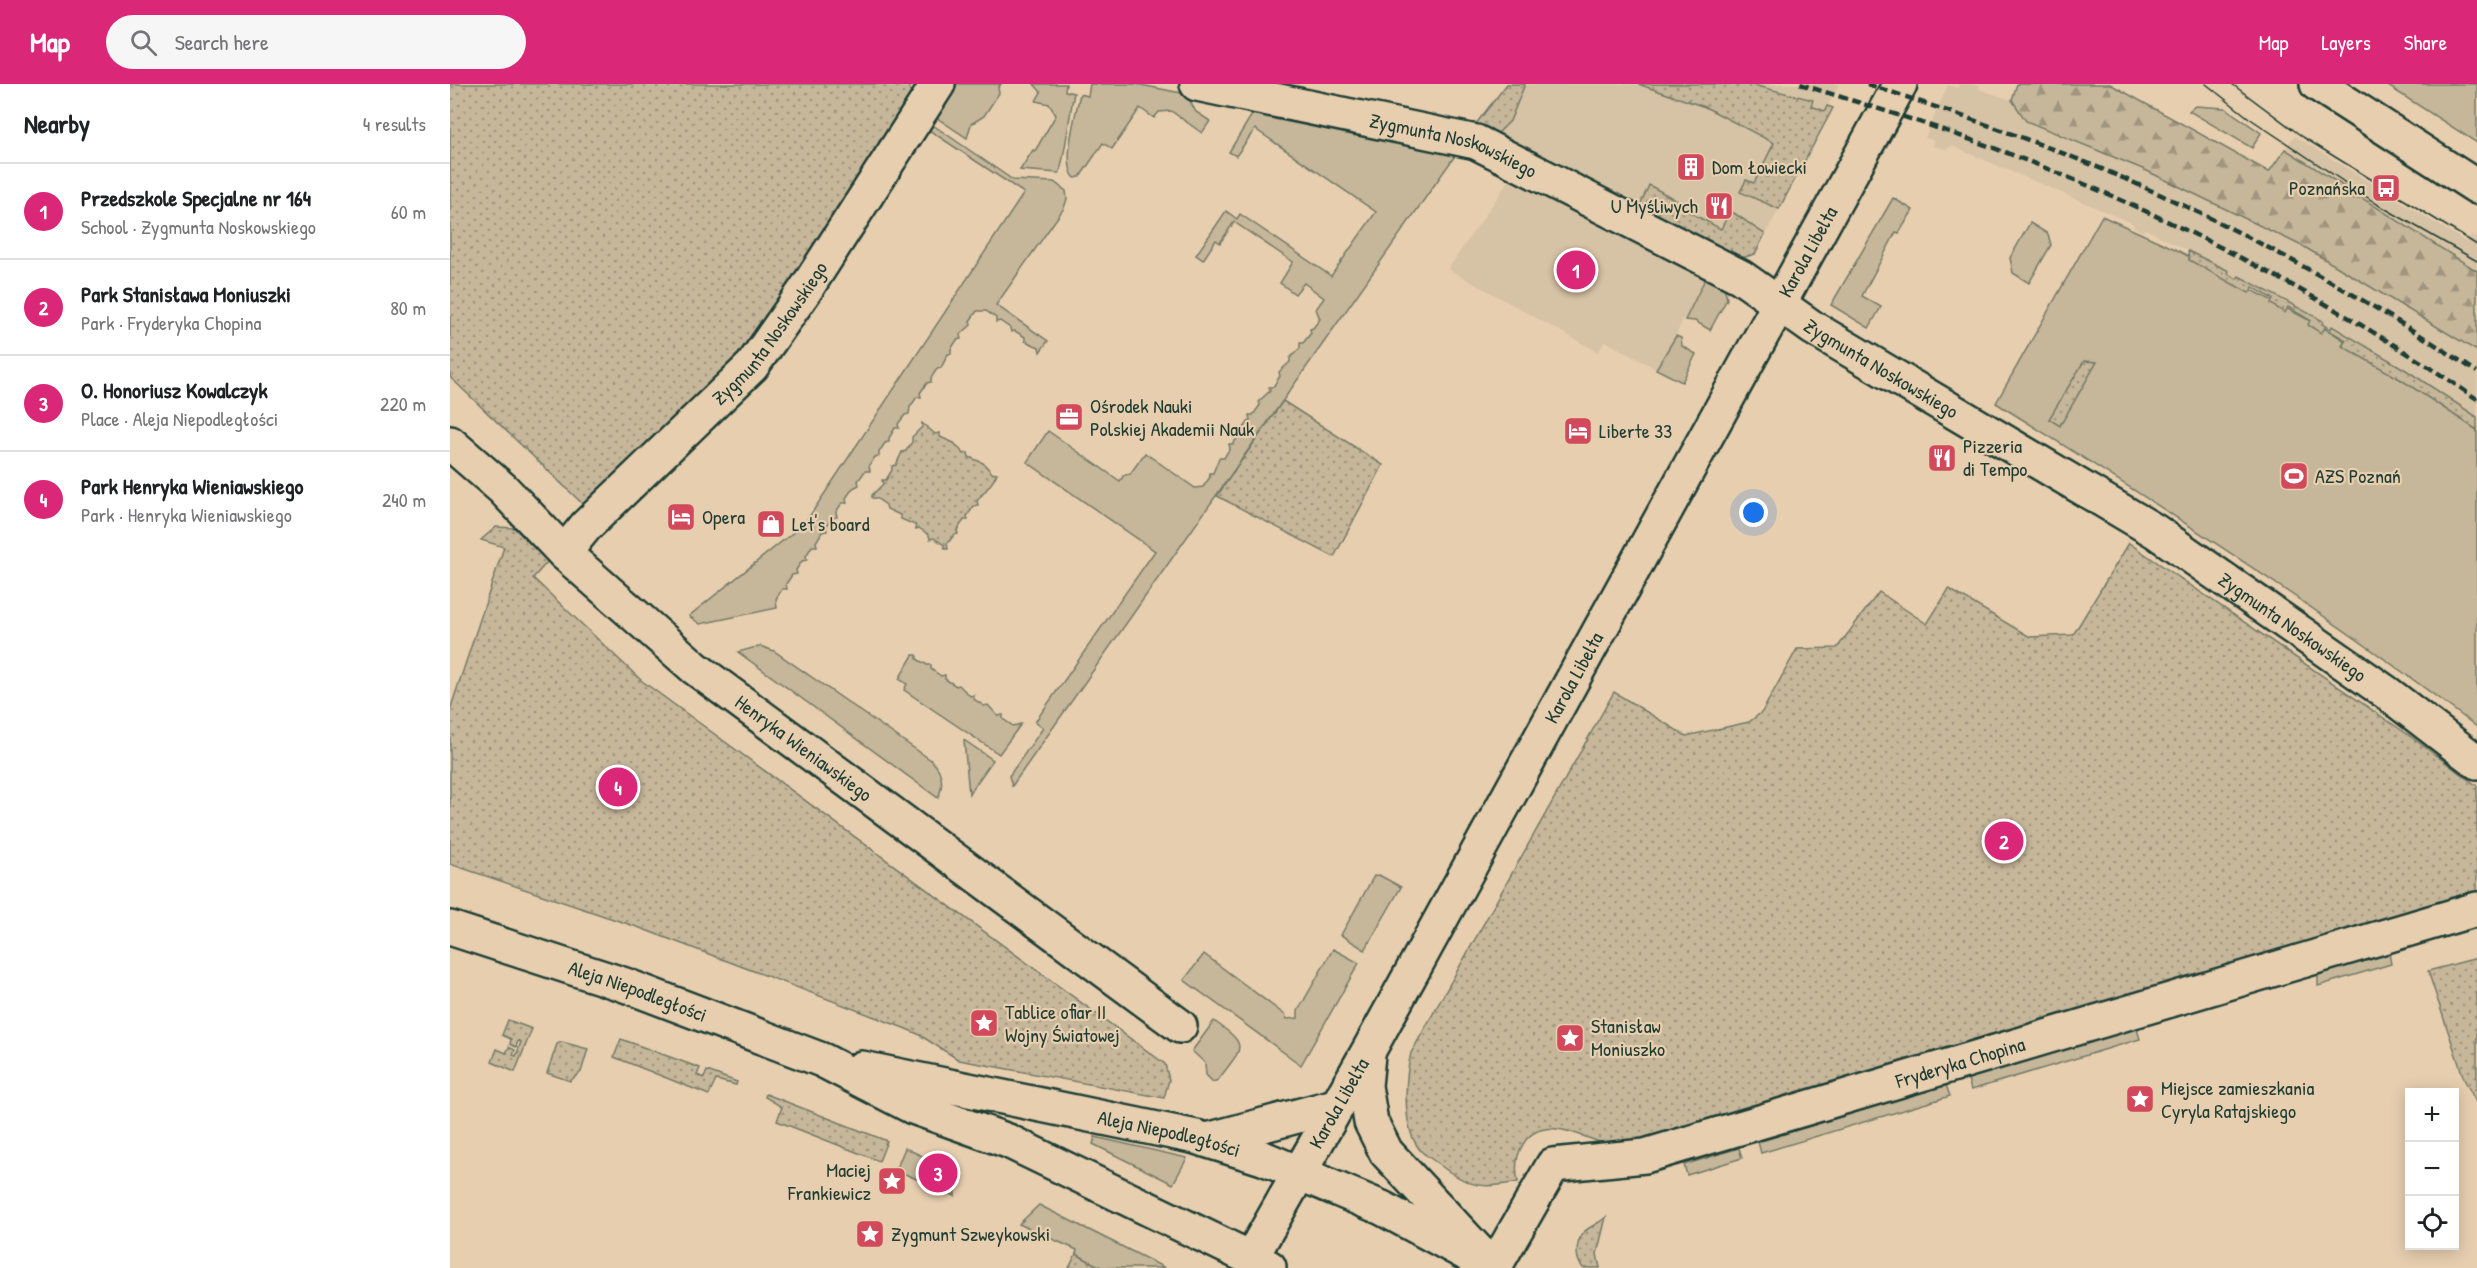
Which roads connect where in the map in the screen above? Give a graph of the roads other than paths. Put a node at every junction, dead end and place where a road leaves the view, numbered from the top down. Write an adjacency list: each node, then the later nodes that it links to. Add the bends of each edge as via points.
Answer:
1 (938, 84): 8 (street, Zygmunta Noskowskiego, via 752,366 586,526)
2 (1197, 84): 6 (street, Zygmunta Noskowskiego, via 1476,142 1742,277)
3 (1900, 84): 6 (street, Karola Libelta)
4 (2317, 84): 5 (street)
5 (2477, 187)
6 (1779, 304): 9 (street, Zygmunta Noskowskiego, via 2155,531 2387,693); 13 (street, Karola Libelta)
7 (450, 443): 8 (street, Henryka Wieniawskiego, via 503,489)
8 (564, 553): 12 (street, Henryka Wieniawskiego, via 695,668)
9 (2477, 762)
10 (2477, 909): 19 (street, Fryderyka Chopina, via 1645,1156 1553,1165)
11 (450, 928): 14 (street, Aleja Niepodległości, via 624,985)
12 (1180, 1026)
13 (1369, 1050): 15 (street, Karola Libelta); 19 (street, via 1365,1086 1371,1122 1386,1152)
14 (822, 1060): 16 (street, Aleja Niepodległości); 18 (street, Aleja Niepodległości, via 913,1107 1008,1141)
15 (1335, 1106): 16 (street); 17 (street, Karola Libelta)
16 (1207, 1140): 17 (street, Aleja Niepodległości)
17 (1299, 1172): 18 (street, Karola Libelta); 19 (street, Aleja Niepodległości, via 1382,1208)
18 (1256, 1265)
19 (1493, 1268)

